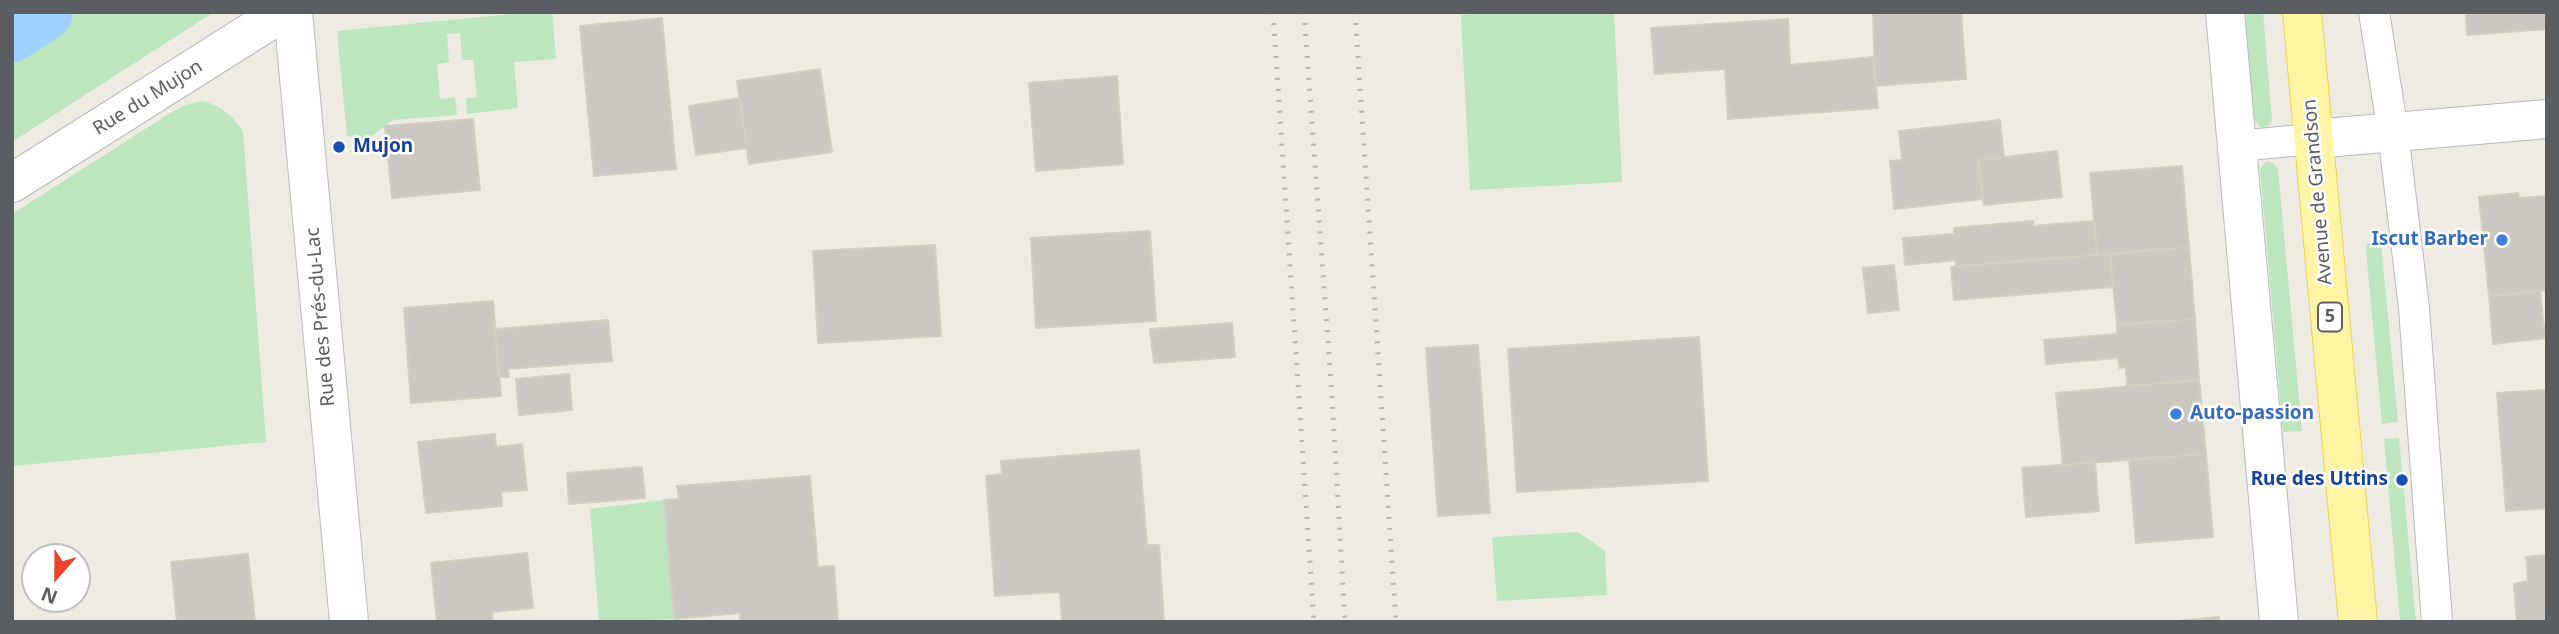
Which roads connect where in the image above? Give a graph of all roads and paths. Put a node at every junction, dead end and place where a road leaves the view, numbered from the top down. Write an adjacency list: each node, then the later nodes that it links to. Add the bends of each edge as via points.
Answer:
1 (283, 12): 10 (street, Rue du Mujon)
2 (293, 12): 11 (street, Rue des Prés-du-Lac)
3 (2225, 12): 9 (street)
4 (2302, 12): 8 (main road, Avenue de Grandson / 5)
5 (2374, 12): 7 (lane)
6 (2547, 119): 7 (street)
7 (2393, 132): 8 (street); 14 (lane, via 2414,308)
8 (2313, 139): 9 (lane); 13 (main road, Avenue de Grandson / 5)
9 (2237, 146): 12 (street)
10 (12, 183)
11 (349, 622)
12 (2279, 622)
13 (2358, 622)
14 (2437, 622)

